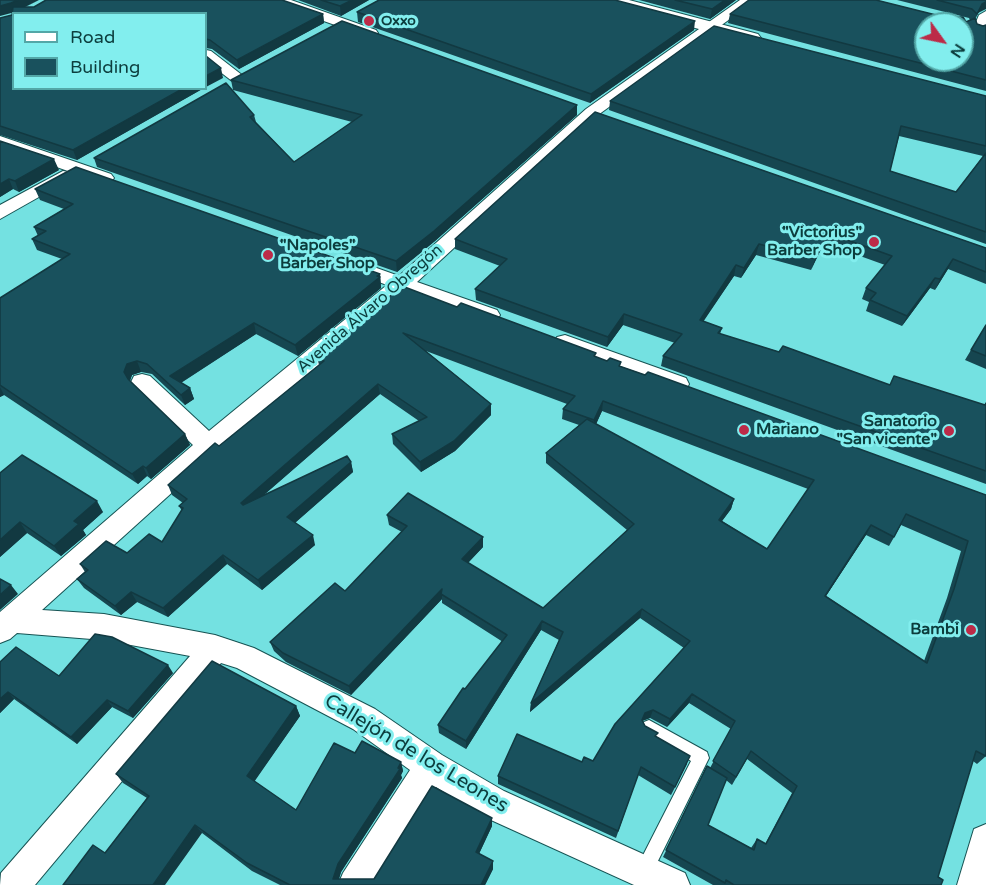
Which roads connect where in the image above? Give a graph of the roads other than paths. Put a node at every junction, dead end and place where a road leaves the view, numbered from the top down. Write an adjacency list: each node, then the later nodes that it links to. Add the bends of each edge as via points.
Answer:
1 (278, 0): 5 (street)
2 (610, 0): 6 (street)
3 (749, 0): 6 (street, Avenida Álvaro Obregón)
4 (359, 14): 5 (street)
5 (341, 22): 7 (street); 8 (street)
6 (710, 27): 9 (street); 13 (street, Avenida Álvaro Obregón)
7 (321, 34)
8 (385, 38)
9 (767, 42)
10 (207, 55): 11 (street, via 242,76)
11 (218, 89)
12 (570, 104): 13 (street)
13 (592, 112): 14 (street); 21 (street, Avenida Álvaro Obregón)
14 (614, 120)
15 (0, 141): 17 (street)
16 (100, 156): 17 (street)
17 (77, 168): 18 (street); 19 (street)
18 (122, 184)
19 (0, 213)
20 (336, 259): 21 (street)
21 (403, 283): 22 (street); 26 (street, Avenida Álvaro Obregón)
22 (504, 320)
23 (549, 337): 25 (street)
24 (142, 382): 26 (street)
25 (694, 390)
26 (209, 445): 27 (street, Avenida Álvaro Obregón)
27 (6, 625): 28 (street, Callejón de los Leones, via 26,622 104,627)
28 (215, 648): 30 (street, Callejón de los Leones, via 244,657 364,719); 33 (street)
29 (649, 727): 32 (lane, via 700,758)
30 (431, 766): 32 (street, Callejón de los Leones, via 492,803); 34 (street)
31 (986, 840): 36 (street)
32 (644, 872): 35 (street, Callejón de los Leones)
33 (13, 885)
34 (355, 885)
35 (673, 885)
36 (974, 885)

